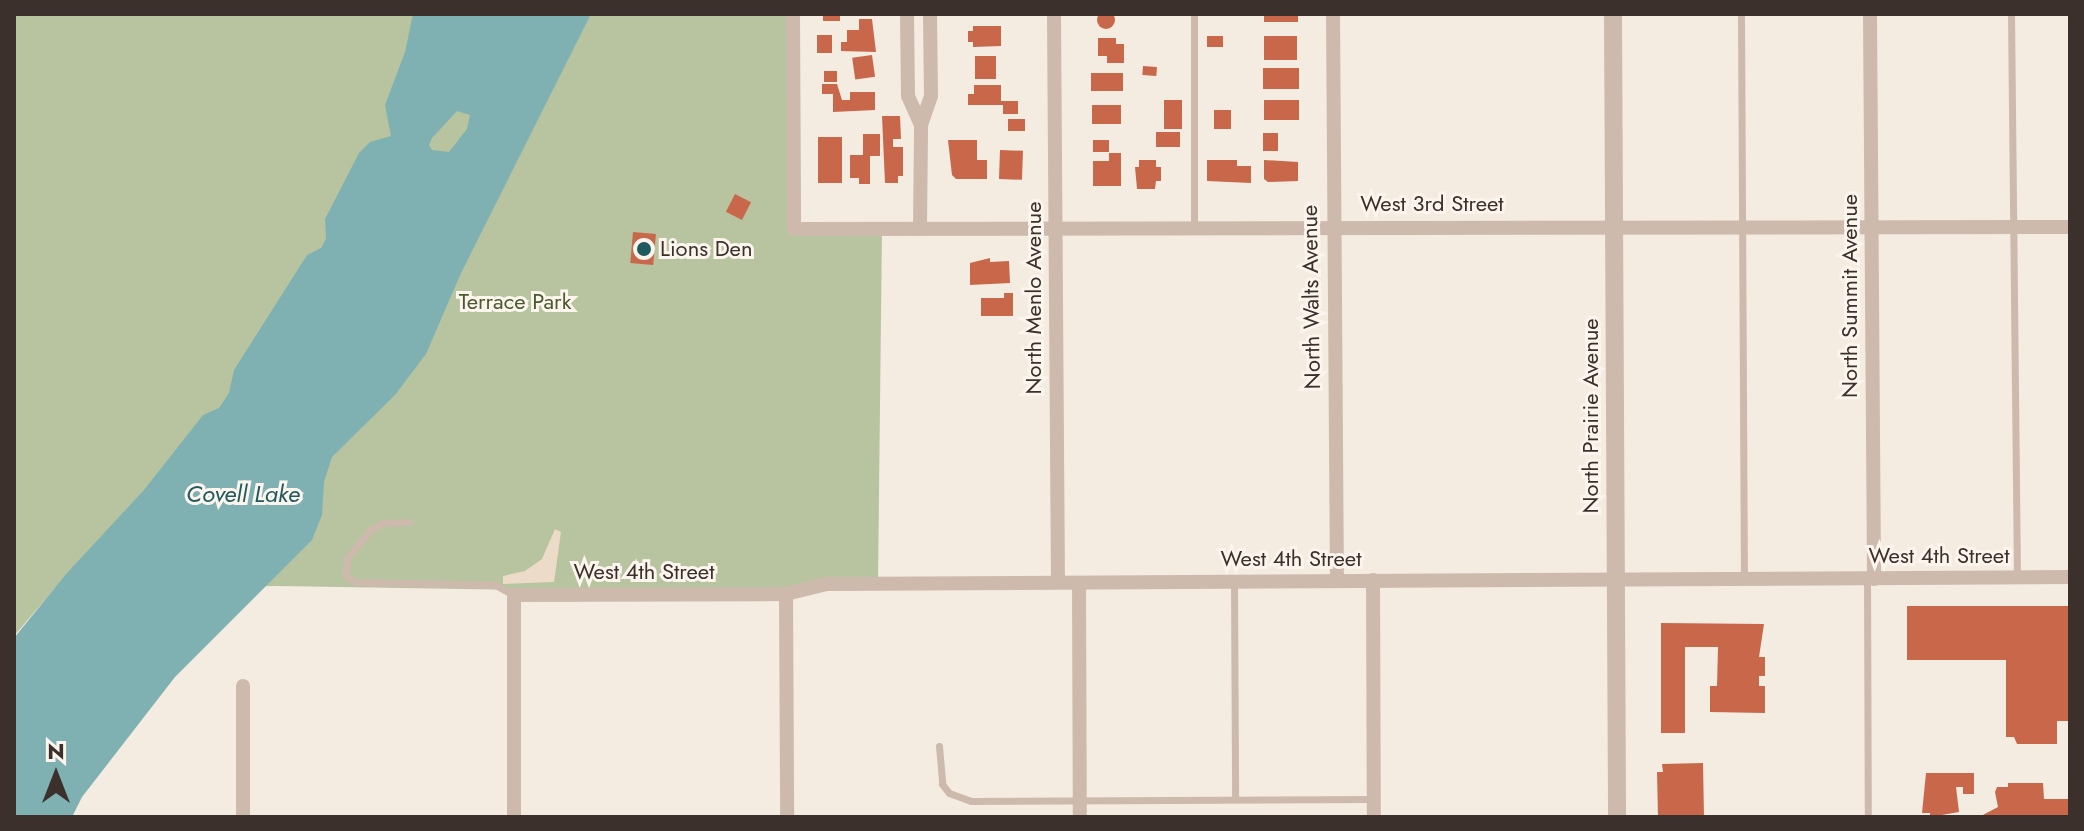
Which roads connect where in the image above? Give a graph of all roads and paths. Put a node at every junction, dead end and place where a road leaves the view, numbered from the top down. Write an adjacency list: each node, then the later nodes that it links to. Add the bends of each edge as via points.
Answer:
1 (793, 14): 19 (street, West 3rd Street, via 794,229)
2 (907, 14): 11 (street, via 908,96)
3 (930, 14): 11 (street, via 931,96)
4 (1054, 14): 20 (street, North Menlo Avenue)
5 (1194, 14): 15 (lane)
6 (1333, 14): 12 (street, North Walts Avenue)
7 (1613, 14): 13 (street, North Prairie Avenue)
8 (1741, 14): 16 (lane)
9 (1870, 14): 14 (street, North Summit Avenue)
10 (2011, 14): 17 (lane)
11 (921, 125): 19 (street)
12 (1332, 226): 13 (street, West 3rd Street); 15 (street, West 3rd Street); 26 (street, North Walts Avenue)
13 (1615, 226): 16 (street, West 3rd Street); 24 (street, North Prairie Avenue)
14 (1871, 226): 16 (street, West 3rd Street); 17 (street, West 3rd Street); 25 (street, North Summit Avenue)
15 (1194, 227): 20 (street, West 3rd Street)
16 (1743, 227): 28 (lane)
17 (2013, 227): 18 (street, West 3rd Street); 23 (lane)
18 (2070, 227)
19 (920, 228): 20 (street, West 3rd Street)
20 (1055, 228): 30 (street, North Menlo Avenue)
21 (409, 522): 33 (lane, via 383,523 370,530 347,558 346,576 356,582 495,585)
22 (2070, 577): 23 (street, West 4th Street)
23 (2017, 578): 25 (street, West 4th Street)
24 (1616, 579): 27 (street, West 4th Street); 28 (street, West 4th Street); 44 (street, North Prairie Avenue)
25 (1870, 579): 28 (street, West 4th Street); 45 (lane)
26 (1337, 580): 27 (street, West 4th Street); 29 (street, West 4th Street)
27 (1373, 580): 38 (street)
28 (1744, 580)
29 (1234, 581): 31 (street, West 4th Street); 36 (lane)
30 (1058, 582): 31 (street, West 4th Street); 32 (street, West 4th Street, via 827,584)
31 (1079, 583): 37 (street)
32 (786, 594): 33 (street, West 4th Street); 41 (street)
33 (514, 595): 40 (street)
34 (243, 686): 39 (street)
35 (939, 746): 37 (lane, via 942,784 959,799)
36 (1235, 798): 37 (lane); 38 (lane)
37 (1080, 799): 42 (street)
38 (1374, 799): 43 (street)
39 (243, 817)
40 (514, 817)
41 (787, 817)
42 (1080, 817)
43 (1374, 817)
44 (1617, 817)
45 (1868, 817)

